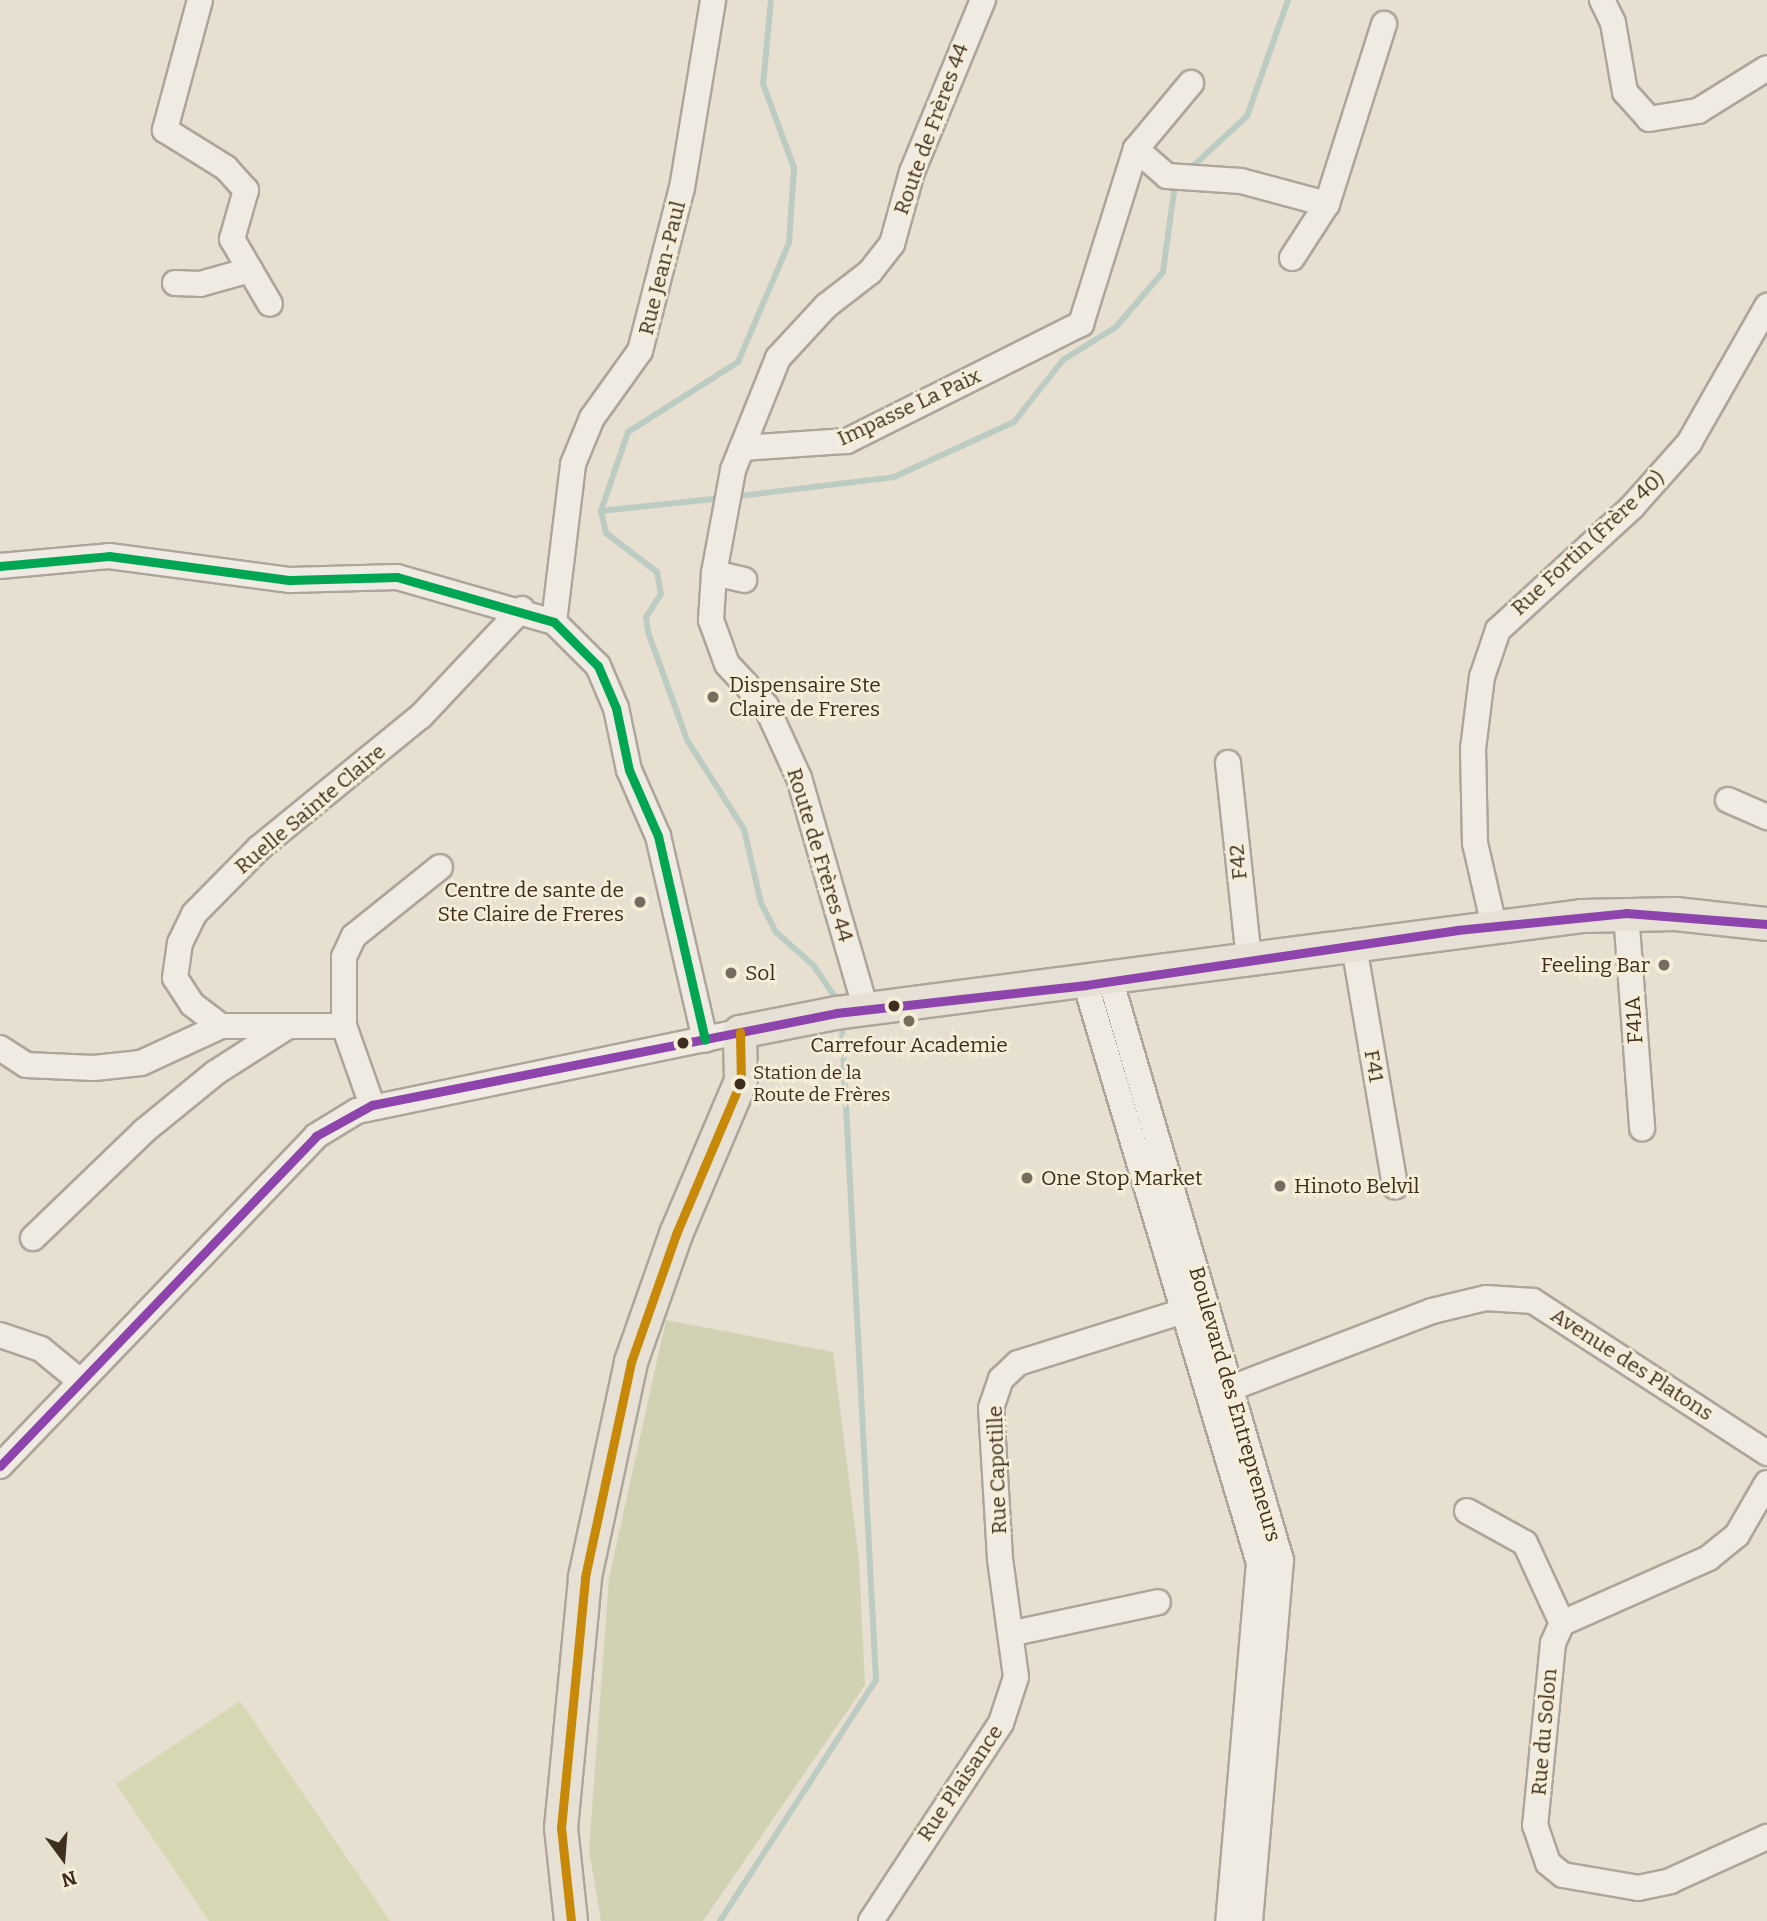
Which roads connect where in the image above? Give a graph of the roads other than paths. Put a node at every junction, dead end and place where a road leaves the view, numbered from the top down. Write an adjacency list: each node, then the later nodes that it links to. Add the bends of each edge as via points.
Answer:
1 (200, 0): 11 (street, via 165,130 226,168 246,190 232,239)
2 (713, 0): 20 (street, Rue Jean-Paul, via 682,188 640,351 592,418 573,464)
3 (983, 0): 15 (street, Route de Frères 44, via 912,172 891,244 870,272 826,306 778,358)
4 (1601, 0): 6 (street, via 1613,23 1625,92 1649,119 1698,111)
5 (1384, 24): 9 (street)
6 (1767, 68)
7 (1191, 83): 8 (street)
8 (1136, 149): 9 (street, via 1167,176 1241,181); 15 (street, Impasse La Paix, via 1081,324 847,441)
9 (1327, 204): 10 (street)
10 (1292, 258)
11 (250, 270): 12 (street, via 200,284); 13 (street)
12 (175, 284)
13 (270, 304)
14 (1767, 306): 27 (street, Rue Fortin (Frère 40), via 1689,443 1632,507 1498,630 1482,677 1473,748 1475,843)
15 (743, 448): 17 (street, Route de Frères 44)
16 (0, 566): 19 (street, via 109,556 290,580 397,577)
17 (714, 573): 18 (street); 31 (street, Route de Frères 44, via 711,620 727,664 766,706 799,778)
18 (744, 580)
19 (522, 609): 20 (street); 34 (street, Ruelle Sainte Claire, via 421,716 259,848 194,914 180,943 175,978 192,1004)
20 (554, 622): 36 (street, via 598,666 616,708 629,770 658,836)
21 (1228, 763): 29 (street, F42)
22 (1728, 800): 23 (street)
23 (1767, 817)
24 (440, 867): 33 (street, via 354,936 340,975)
25 (1626, 913): 26 (main road); 27 (main road); 39 (street, F41A / F41A)
26 (1767, 923)
27 (1494, 926): 28 (main road)
28 (1354, 946): 29 (main road); 41 (street, F41 / F41)
29 (1249, 960): 30 (main road)
30 (1098, 984): 31 (main road); 40 (street, Boulevard des Entrepreneurs)
31 (866, 1010): 35 (main road)
32 (288, 1026): 33 (street); 34 (street); 42 (street, via 215,1073 144,1131)
33 (344, 1026): 38 (street)
34 (221, 1027): 37 (street, via 141,1063 93,1068 26,1065)
35 (740, 1032): 36 (street); 56 (main road, via 741,1081 676,1234 631,1363 585,1577 561,1828)
36 (705, 1040): 38 (street)
37 (0, 1048)
38 (372, 1105): 45 (street, via 316,1136)
39 (1642, 1128)
40 (1148, 1154): 43 (street, Boulevard des Entrepreneurs); 46 (street, Boulevard des Entrepreneurs)
41 (1395, 1187)
42 (33, 1238)
43 (1184, 1311): 46 (street, Boulevard des Entrepreneurs); 53 (street, Rue Capotille, via 1018,1363 1001,1379 991,1408 1000,1558)
44 (0, 1335): 45 (street, via 41,1349)
45 (79, 1381): 48 (street)
46 (1223, 1391): 47 (street, Avenue des Platons, via 1432,1311 1486,1298 1533,1301); 54 (street, Boulevard des Entrepreneurs, via 1263,1483 1281,1560 1270,1586)
47 (1767, 1453)
48 (0, 1466)
49 (1767, 1483): 52 (street, via 1737,1535 1709,1558)
50 (1467, 1511): 52 (street, via 1525,1543)
51 (1158, 1602): 53 (street)
52 (1562, 1623): 55 (street, Rue du Solon, via 1553,1643 1535,1825 1548,1863 1587,1884 1638,1888 1670,1881)
53 (1014, 1633): 57 (street, Rue Plaisance, via 1016,1677 1002,1723)
54 (1256, 1736): 58 (street, Boulevard des Entrepreneurs); 59 (street, Boulevard des Entrepreneurs)
55 (1767, 1836)
56 (571, 1921)
57 (871, 1921)
58 (1228, 1921)
59 (1250, 1921)

